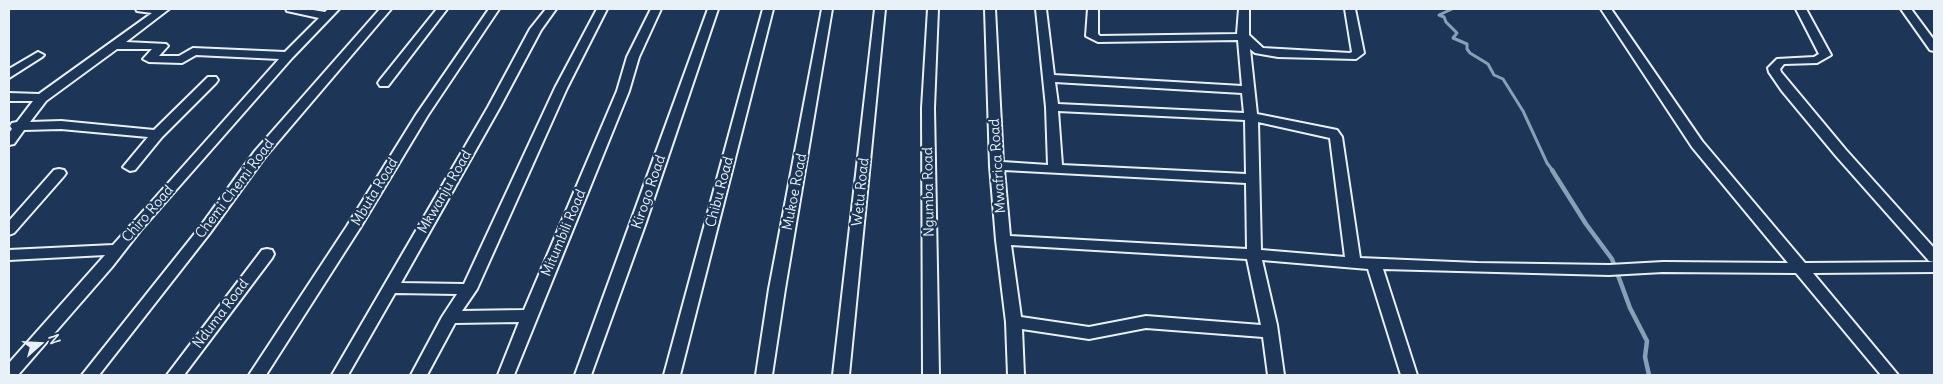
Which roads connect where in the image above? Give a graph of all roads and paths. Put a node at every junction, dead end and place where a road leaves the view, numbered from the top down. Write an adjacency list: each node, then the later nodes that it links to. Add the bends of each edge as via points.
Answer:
1 (141, 9): 2 (street)
2 (163, 9): 25 (street)
3 (291, 9): 23 (street)
4 (386, 9): 64 (street, Chemi Chemi Road, via 260,154 205,230)
5 (442, 9): 32 (street)
6 (494, 9): 66 (street, Mbuta Road, via 422,115 366,208)
7 (551, 9): 57 (street, Mkwanju Road)
8 (602, 9): 58 (street, via 561,88)
9 (656, 9): 59 (street, Mitumbili Road, via 633,57 623,91)
10 (713, 9): 70 (street, Kirogo Road)
11 (768, 9): 71 (street, Chibu Road)
12 (827, 9): 72 (street, Mukoe Road)
13 (880, 9): 73 (street, Wetu Road)
14 (933, 9): 74 (street, Ngumba Road, via 928,108)
15 (990, 9): 41 (street, Mwafrica Road)
16 (1041, 9): 30 (street)
17 (1093, 9): 24 (street, via 1092,36 1098,39)
18 (1244, 9): 24 (street)
19 (1350, 9): 24 (street, via 1358,54 1352,57 1259,51)
20 (1606, 9): 56 (street, via 1697,144)
21 (1801, 9): 52 (street, via 1825,55 1816,60 1780,61 1774,68 1775,72 1847,160)
22 (1906, 9): 26 (street)
23 (330, 12): 28 (street)
24 (1244, 37): 33 (street)
25 (113, 45): 28 (street, via 162,46 149,59 182,60 193,51); 35 (street)
26 (1934, 48)
27 (38, 55): 29 (street)
28 (288, 56): 48 (street, Chiro Road)
29 (9, 74)
30 (1049, 78): 33 (street); 36 (street)
31 (212, 80): 39 (street)
32 (384, 83)
33 (1249, 90): 37 (street)
34 (9, 97): 35 (street)
35 (42, 98): 38 (street)
36 (1052, 107): 37 (street); 43 (street)
37 (1251, 117): 45 (street); 53 (street, via 1326,130 1336,137)
38 (15, 126): 39 (street, via 61,125); 40 (street)
39 (157, 134): 42 (street)
40 (9, 141)
41 (997, 166): 43 (street); 47 (street, Mwafrica Road)
42 (130, 167)
43 (1055, 167): 45 (street)
44 (59, 173): 46 (street)
45 (1253, 179): 51 (street)
46 (9, 230)
47 (1003, 240): 51 (street); 61 (street, Mwafrica Road)
48 (117, 250): 49 (street); 63 (street, Chiro Road)
49 (9, 254)
50 (268, 254): 65 (street, Nduma Road)
51 (1254, 256): 53 (street); 62 (street)
52 (1934, 257)
53 (1353, 263): 54 (street)
54 (1374, 264): 56 (street, via 1609,270); 77 (street)
55 (1934, 267): 56 (street)
56 (1801, 268): 78 (street)
57 (390, 288): 58 (street); 67 (street, Mkwanju Road)
58 (469, 289): 60 (street)
59 (529, 316): 60 (street); 69 (street, Mitumbili Road)
60 (450, 317): 68 (street)
61 (1014, 322): 62 (street, via 1089,333 1146,322); 75 (street, Mwafrica Road)
62 (1270, 332): 76 (street)
63 (9, 374)
64 (90, 375)
65 (175, 375)
66 (257, 375)
67 (340, 375)
68 (419, 375)
69 (506, 375)
70 (583, 375)
71 (672, 375)
72 (764, 375)
73 (842, 375)
74 (931, 375)
75 (1016, 375)
76 (1276, 375)
77 (1409, 375)
78 (1890, 375)

